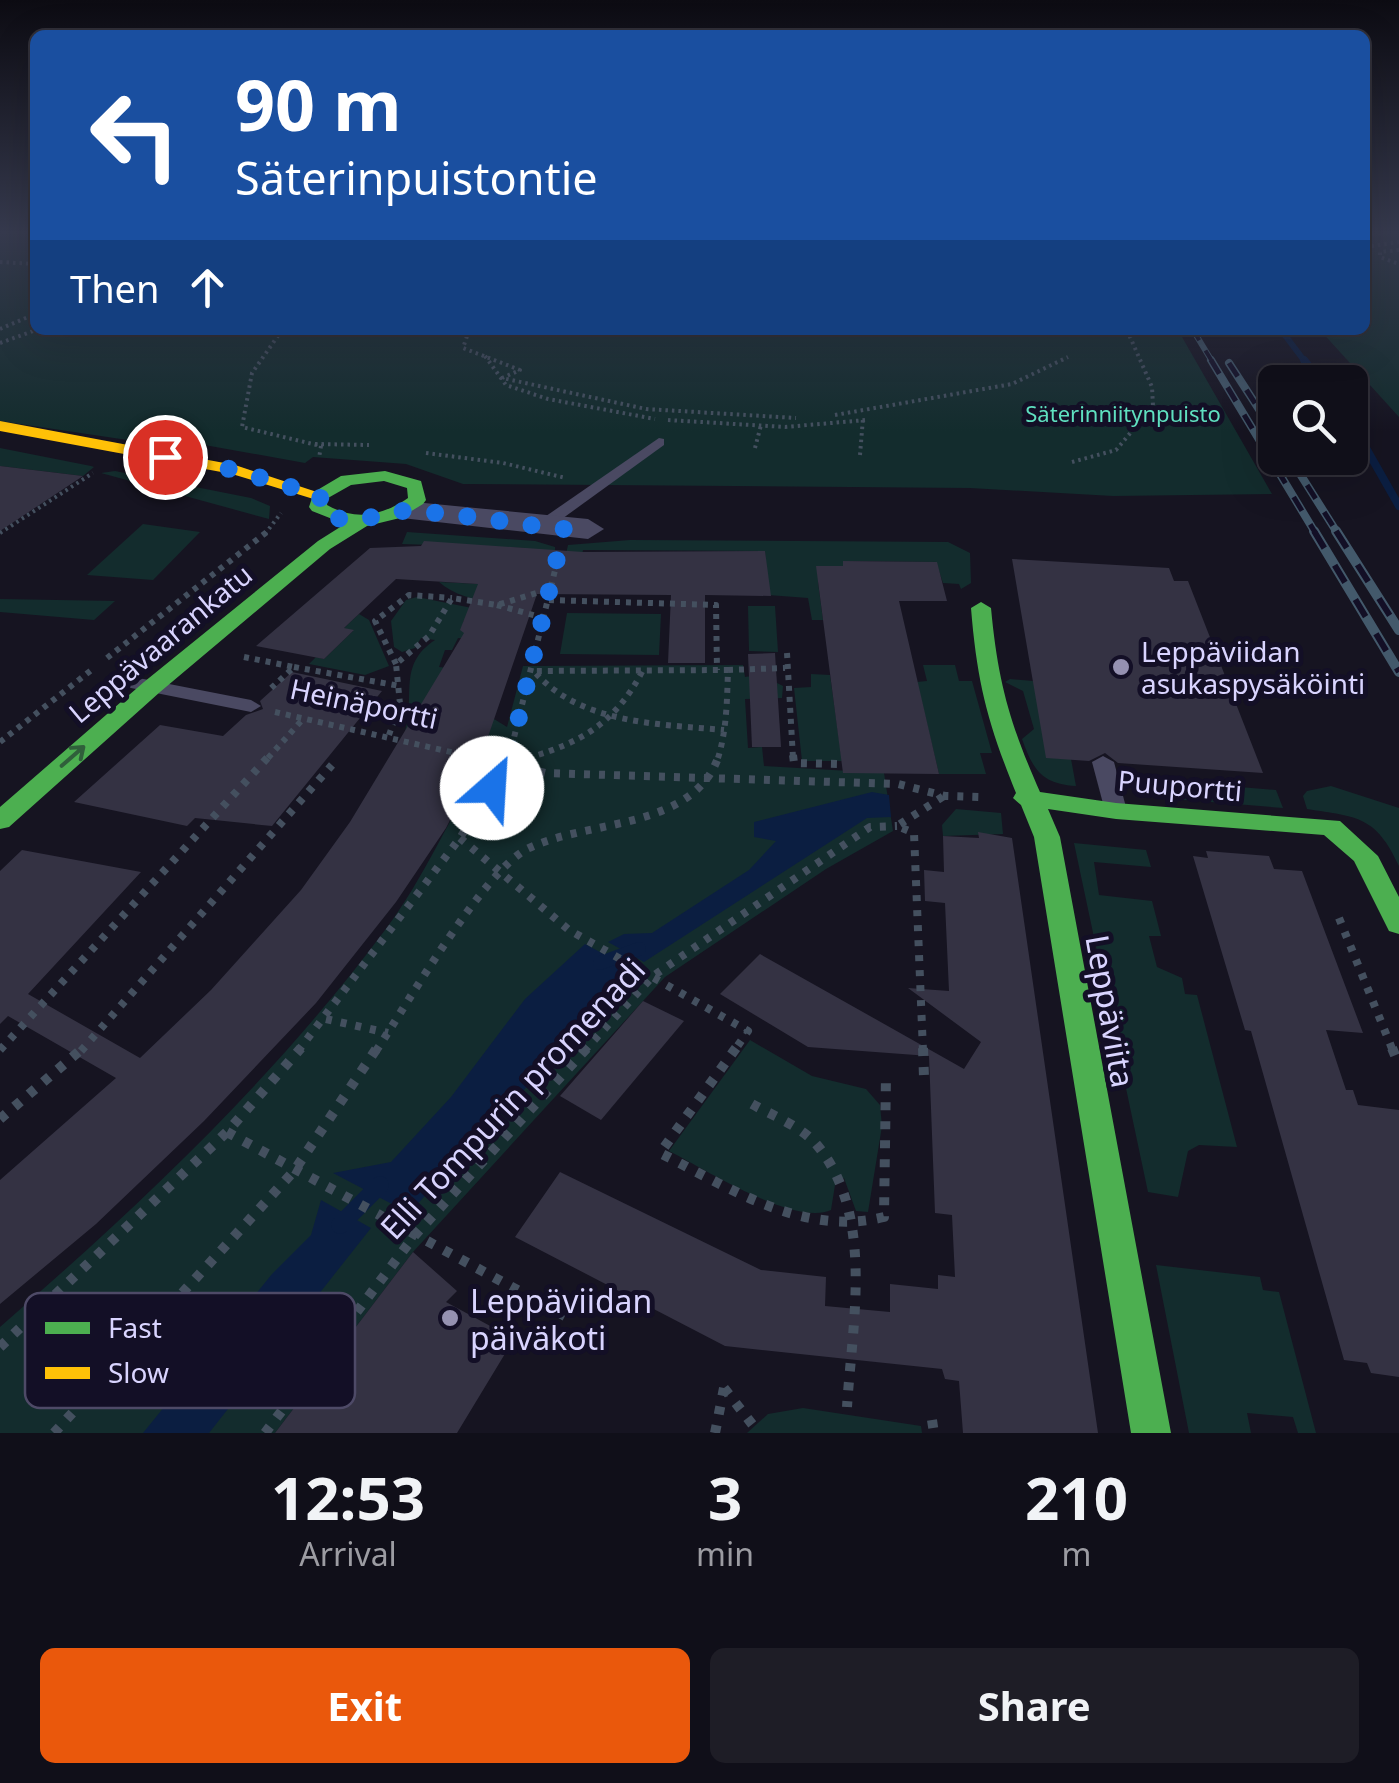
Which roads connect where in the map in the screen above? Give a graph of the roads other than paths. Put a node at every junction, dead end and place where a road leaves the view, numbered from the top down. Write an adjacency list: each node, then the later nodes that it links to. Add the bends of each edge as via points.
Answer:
1 (0, 426): 3 (main road)
2 (659, 442): 8 (lane, via 594,486)
3 (235, 470): 4 (main road); 5 (main road)
4 (360, 478): 5 (main road, Leppävaarankatu, via 337,484); 6 (main road, via 385,476 414,485 417,500)
5 (321, 504): 7 (main road); 9 (main road, Leppävaarankatu)
6 (404, 510): 7 (main road); 8 (street)
7 (364, 520): 13 (main road, Leppävaarankatu, via 324,544)
8 (565, 528)
9 (211, 607)
10 (980, 608): 16 (main road, Leppäviita, via 982,656)
11 (141, 662): 12 (main road, Leppävaarankatu)
12 (111, 686): 13 (lane, Heinäportti)
13 (152, 687): 14 (lane, Heinäportti); 18 (main road, Leppävaarankatu, one-way to 13)
14 (251, 706)
15 (1103, 762): 17 (lane)
16 (1025, 798): 17 (main road, Puuportti); 20 (main road, Leppäviita, via 1047,837)
17 (1116, 812): 19 (main road, Puuportti, via 1331,828 1367,854)
18 (0, 821)
19 (1399, 924)
20 (1152, 1433)

